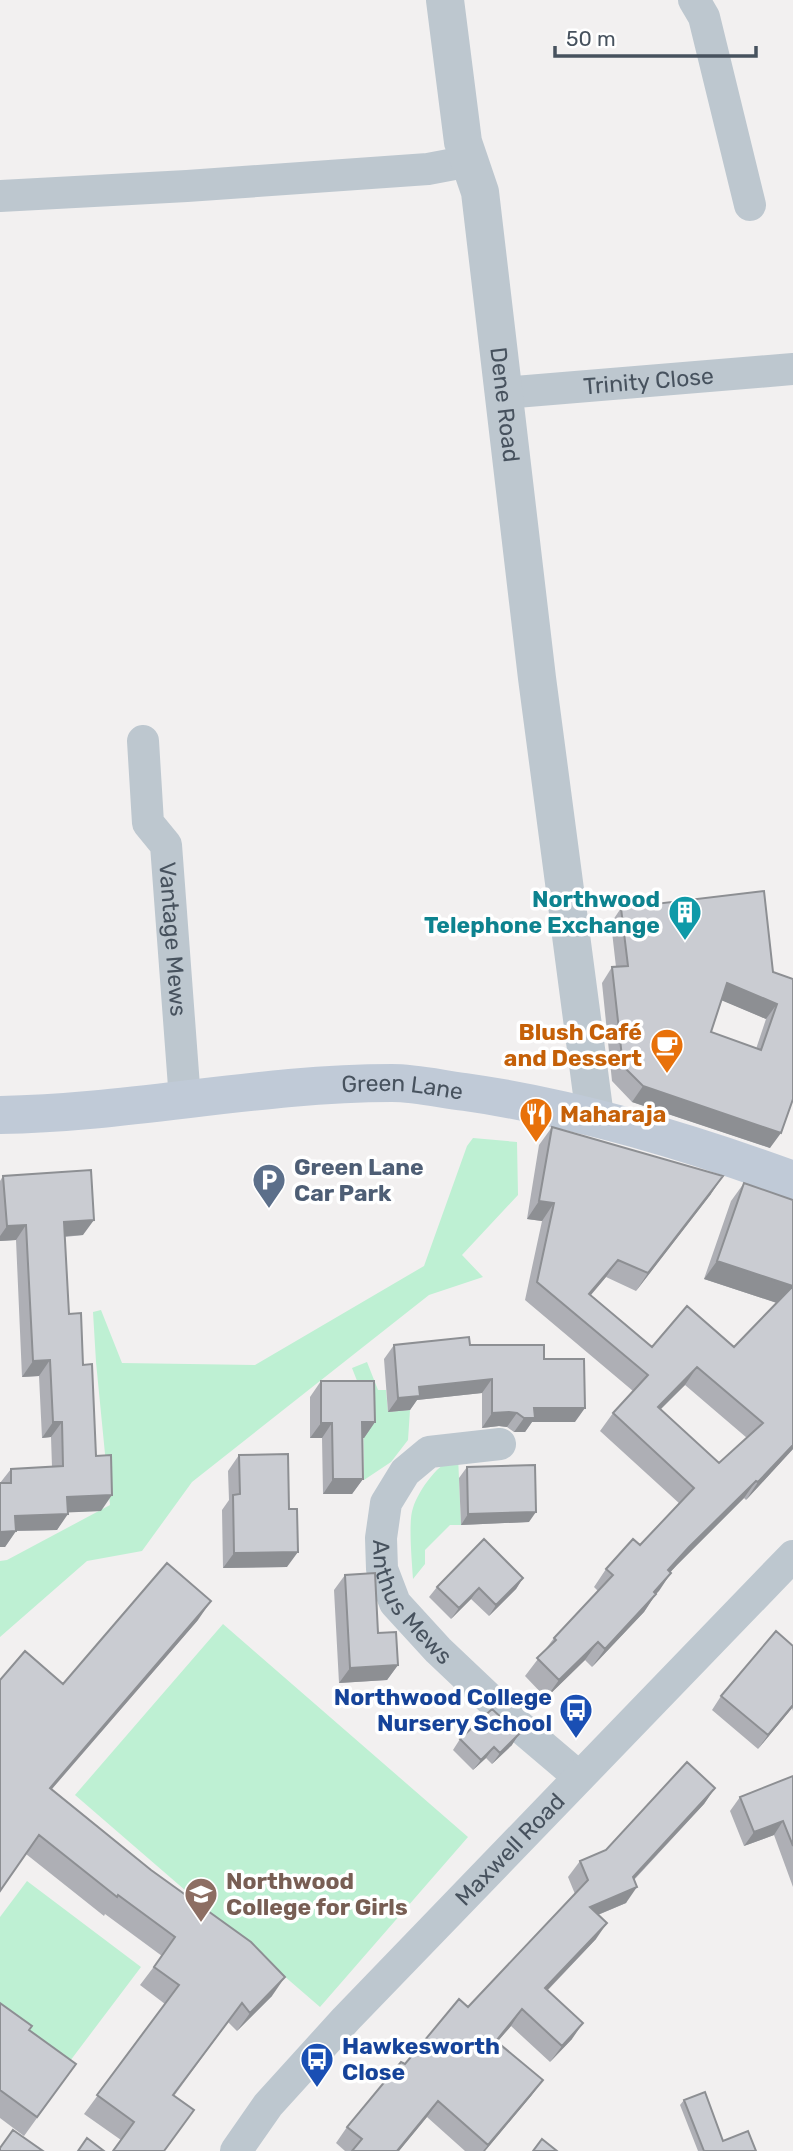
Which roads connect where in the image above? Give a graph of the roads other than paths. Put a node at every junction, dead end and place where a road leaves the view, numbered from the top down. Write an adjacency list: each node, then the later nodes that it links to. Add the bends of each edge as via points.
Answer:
1 (445, 0): 3 (street, Dene Road, via 458,114)
2 (694, 0): 5 (street, via 704,17)
3 (470, 162): 4 (street, via 187,187); 7 (street, Dene Road, via 480,192)
4 (0, 196)
5 (750, 205)
6 (793, 369): 7 (street, Trinity Close)
7 (504, 393): 11 (street, Dene Road)
8 (143, 741): 9 (street, Vantage Mews, via 148,824 166,845)
9 (185, 1100): 10 (main road, Green Lane); 11 (main road, Green Lane, via 306,1085 395,1083 505,1098)
10 (0, 1115)
11 (595, 1117): 12 (main road, Green Lane, via 751,1164)
12 (790, 1171)
13 (500, 1444): 15 (street, Anthus Mews, via 429,1452 405,1472 386,1503 382,1569 395,1603 438,1650)
14 (793, 1556): 15 (street, Maxwell Road)
15 (579, 1777): 16 (street, Maxwell Road, via 268,2105)
16 (236, 2151)

